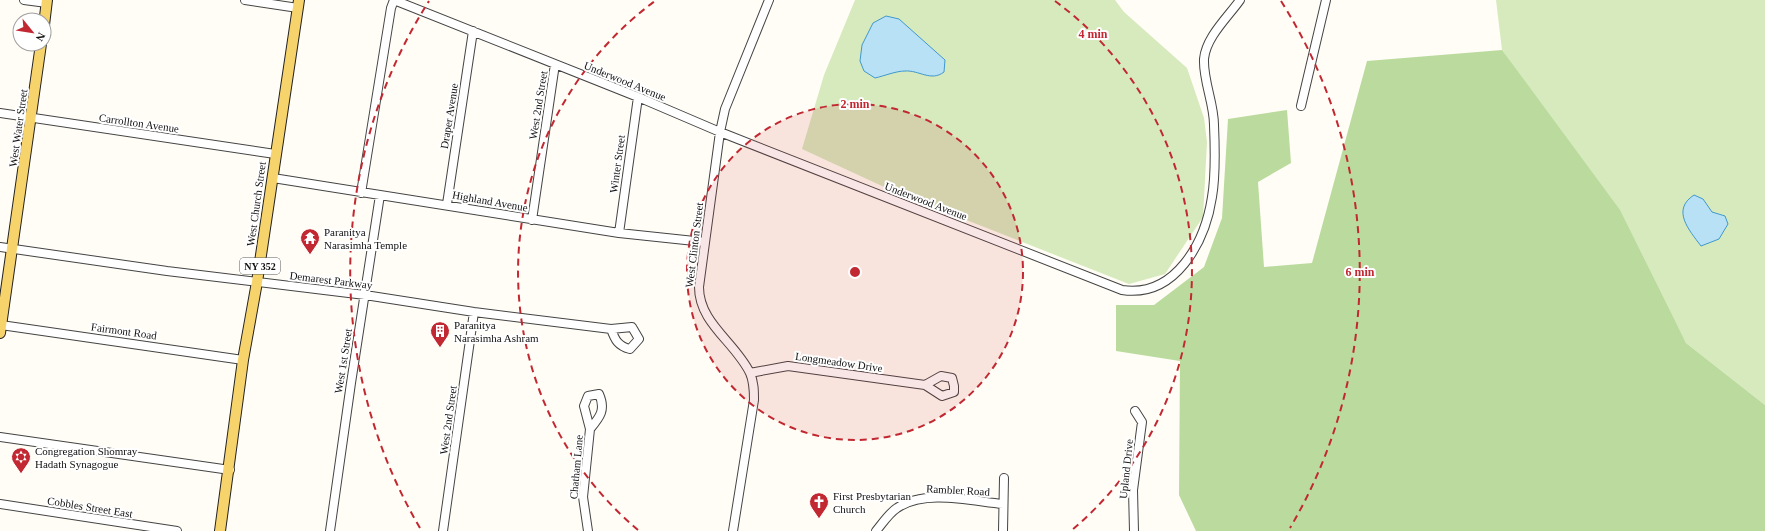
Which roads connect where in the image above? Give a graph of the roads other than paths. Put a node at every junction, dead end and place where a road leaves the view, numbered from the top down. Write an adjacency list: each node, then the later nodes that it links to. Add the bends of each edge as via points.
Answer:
1 (24, 0): 7 (street)
2 (245, 0): 8 (street)
3 (394, 0): 10 (street, Underwood Avenue); 20 (street)
4 (769, 0): 17 (street, West Clinton Street, via 725,109)
5 (1240, 0): 17 (street, Underwood Avenue, via 1213,36 1204,58 1214,125 1215,179 1207,219 1194,249 1180,270 1164,283 1148,290 1122,290)
6 (1326, 0): 14 (street)
7 (47, 2): 9 (main road)
8 (299, 4): 18 (main road, West Church Street / NY 352)
9 (46, 12)
10 (473, 31): 12 (street, Underwood Avenue); 22 (street, Draper Avenue)
11 (40, 52): 16 (main road, West Water Street)
12 (555, 64): 13 (street, Underwood Avenue); 23 (street, West 2nd Street)
13 (638, 97): 17 (street, Underwood Avenue); 24 (street, Winter Street)
14 (1301, 106)
15 (0, 113): 16 (street, Carrollton Avenue)
16 (31, 117): 18 (street, Carrollton Avenue); 27 (main road, West Water Street)
17 (720, 132): 25 (street, West Clinton Street)
18 (275, 154): 19 (main road, West Church Street / NY 352)
19 (273, 178): 20 (street, Highland Avenue); 28 (main road, West Church Street / NY 352)
20 (361, 193): 21 (street, Highland Avenue)
21 (380, 195): 22 (street, Highland Avenue); 29 (street, West 1st Street)
22 (447, 204): 23 (street, Highland Avenue)
23 (532, 220): 24 (street, Highland Avenue)
24 (619, 233): 25 (street, Highland Avenue)
25 (704, 242): 34 (street, West Clinton Street, via 699,287 702,308)
26 (0, 247): 27 (street, Demarest Parkway)
27 (12, 248): 28 (street, Demarest Parkway); 31 (main road, West Water Street)
28 (257, 282): 29 (street, Demarest Parkway); 33 (main road, West Church Street / NY 352)
29 (365, 295): 30 (street, Demarest Parkway); 45 (street, West 1st Street)
30 (474, 312): 32 (street, Demarest Parkway); 46 (street, West 2nd Street)
31 (1, 329): 33 (street, Fairmont Road)
32 (611, 329)
33 (243, 360): 39 (main road, West Church Street / NY 352)
34 (750, 373): 35 (street, Longmeadow Drive, via 788,366); 48 (street, West Clinton Street, via 754,386 754,400)
35 (925, 385)
36 (1135, 411): 51 (street, Upland Drive, via 1142,422 1134,490)
37 (590, 429): 47 (street, Chatham Lane, via 583,497)
38 (0, 437): 39 (street)
39 (230, 470): 44 (main road, West Church Street / NY 352)
40 (1004, 478): 42 (street)
41 (0, 504): 43 (street, Cobbles Street East)
42 (1003, 504): 49 (street, Rambler Road, via 931,497 916,499 896,508); 50 (street)
43 (178, 531)
44 (220, 531)
45 (330, 531)
46 (443, 531)
47 (588, 531)
48 (733, 531)
49 (876, 531)
50 (1003, 531)
51 (1134, 531)

